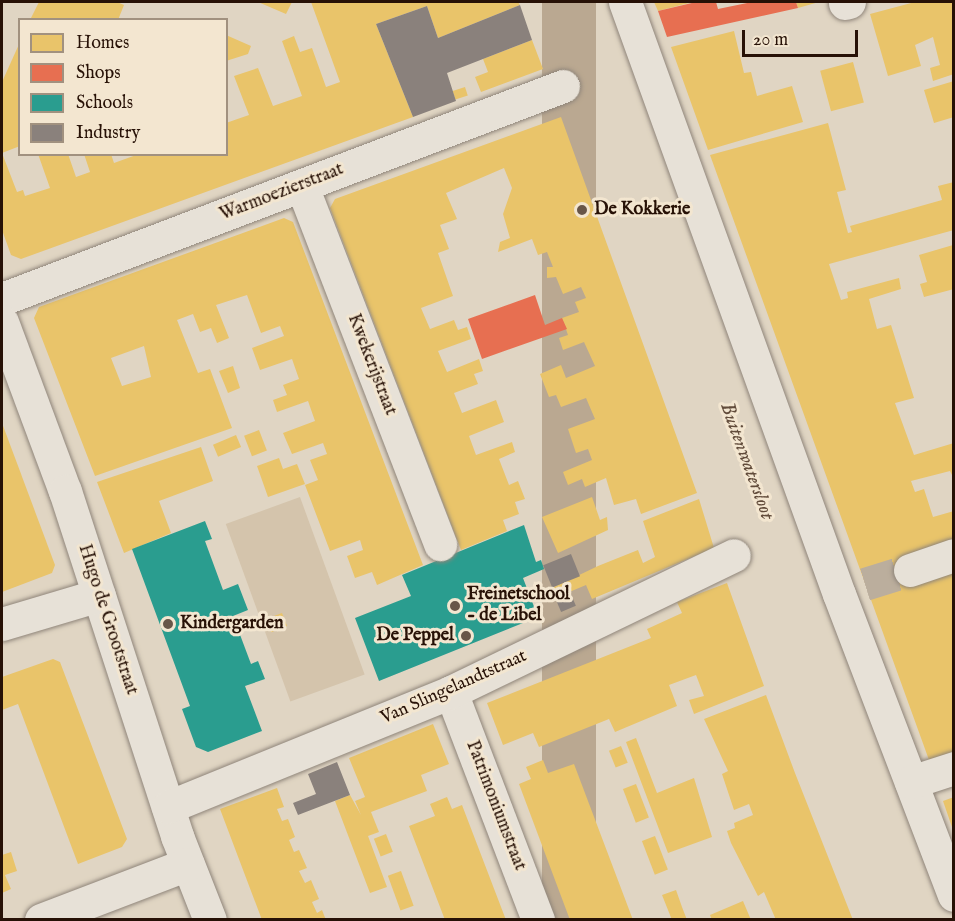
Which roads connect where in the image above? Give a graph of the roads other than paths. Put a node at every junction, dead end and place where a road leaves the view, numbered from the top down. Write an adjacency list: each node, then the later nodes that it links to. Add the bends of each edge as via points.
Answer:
1 (625, 2): 14 (street, via 852,589)
2 (563, 86): 3 (street, Warmoezierstraat)
3 (302, 186): 4 (street, Warmoezierstraat); 6 (street, Kwekerijstraat)
4 (2, 299)
5 (2, 322): 10 (street, Hugo de Grootstraat)
6 (440, 544)
7 (734, 555): 12 (street, Van Slingelandtstraat)
8 (954, 555): 9 (street)
9 (910, 570)
10 (99, 595): 11 (street); 15 (street, Hugo de Grootstraat)
11 (2, 624)
12 (451, 692): 15 (street, Van Slingelandtstraat); 20 (street, Patrimoniumstraat)
13 (954, 768): 14 (street)
14 (911, 782): 17 (street)
15 (168, 807): 16 (street, Hugo de Grootstraat)
16 (188, 864): 18 (street); 19 (street, Hugo de Grootstraat)
17 (954, 895)
18 (41, 920)
19 (210, 920)
20 (538, 920)

